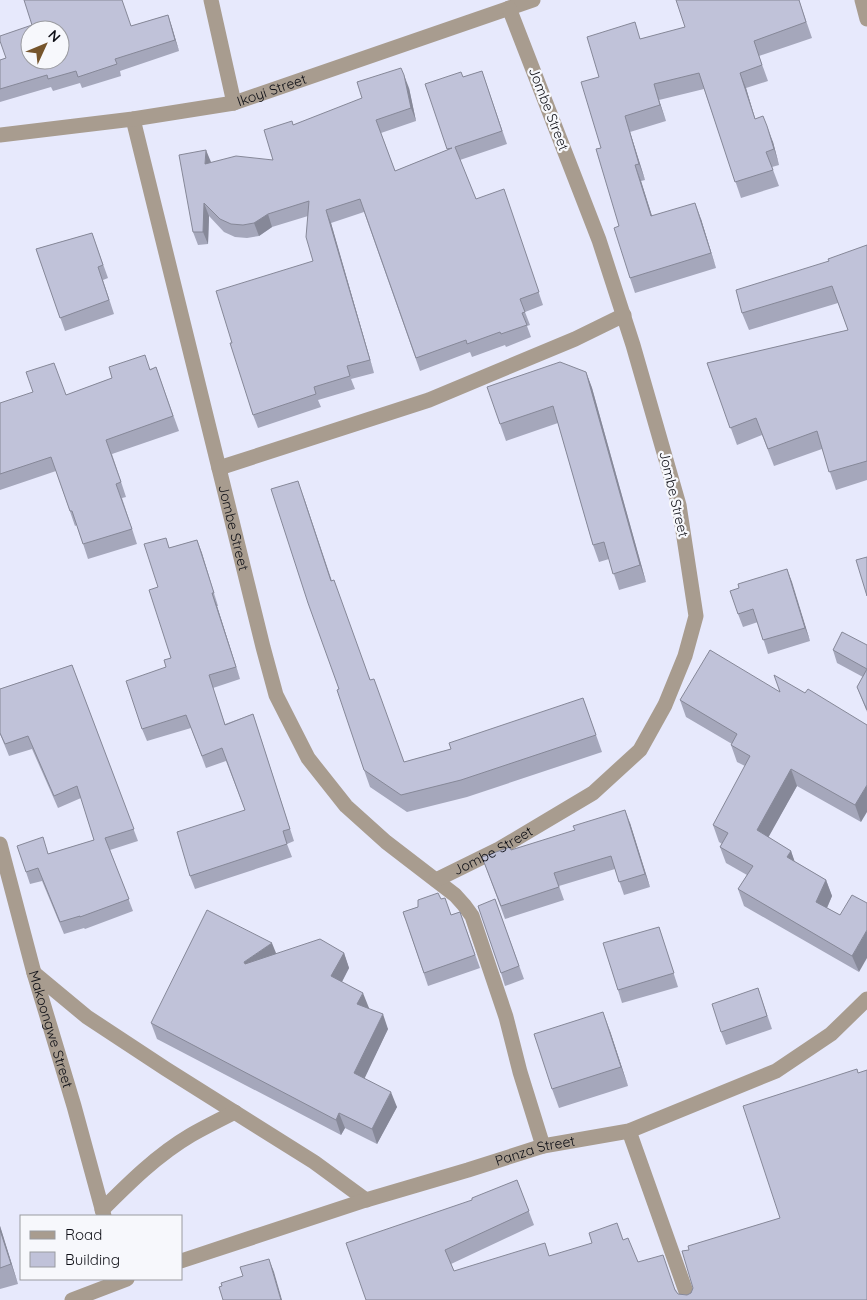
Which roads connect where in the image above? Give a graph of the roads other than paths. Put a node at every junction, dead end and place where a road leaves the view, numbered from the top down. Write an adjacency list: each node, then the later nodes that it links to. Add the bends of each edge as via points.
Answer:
1 (211, 0): 6 (street)
2 (533, 0): 4 (street, Ikoyi Street)
3 (862, 0): 5 (street)
4 (508, 8): 6 (street, Ikoyi Street); 9 (street, Jombe Street, via 599,240)
5 (867, 19)
6 (234, 103): 7 (street, Ikoyi Street)
7 (133, 119): 8 (street, Ikoyi Street); 10 (street, Jombe Street)
8 (0, 135)
9 (624, 315): 10 (street, via 430,400); 12 (street, Jombe Street, via 679,505 696,616 685,656 665,705 640,750 593,793 499,849)
10 (219, 468): 12 (street, Jombe Street, via 276,695 308,758 346,806)
11 (0, 844): 13 (street, Makoongwe Street)
12 (436, 880): 17 (street, Jombe Street, via 455,895 472,916 506,1017)
13 (34, 973): 15 (street, via 87,1017); 19 (street, Makoongwe Street)
14 (867, 999): 16 (street, Panza Street, via 831,1034 776,1071)
15 (235, 1112): 18 (street, via 314,1162); 19 (street, via 160,1156 127,1184)
16 (629, 1131): 17 (street, Panza Street); 23 (street)
17 (543, 1146): 18 (street, Panza Street)
18 (366, 1200): 20 (street, Panza Street)
19 (103, 1213)
20 (182, 1261)
21 (123, 1280): 22 (street)
22 (72, 1300)
23 (689, 1300)

